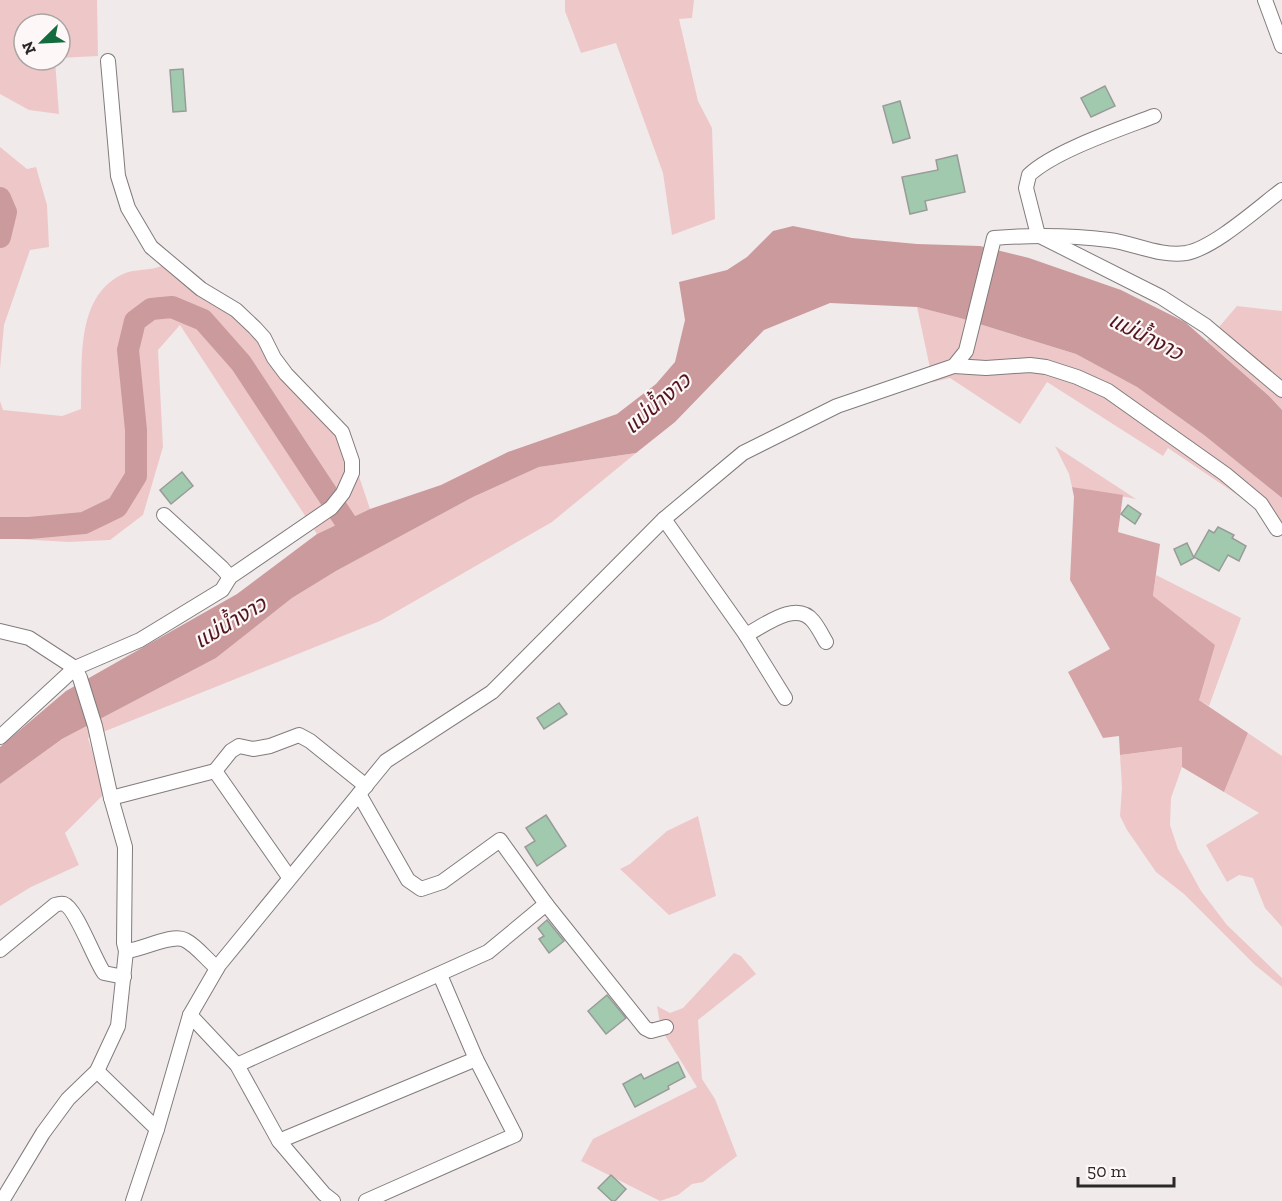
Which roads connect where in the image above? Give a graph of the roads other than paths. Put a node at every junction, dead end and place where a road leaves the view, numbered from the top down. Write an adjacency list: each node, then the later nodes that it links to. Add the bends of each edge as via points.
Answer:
1 (1265, 0): 2 (street)
2 (1282, 46)
3 (108, 61): 12 (street, via 118,176 128,208 151,247 201,289 236,310 264,338 286,374 342,432 352,461 343,493 331,508)
4 (1154, 116): 6 (street, via 1094,140 1029,175 1026,188)
5 (1282, 190): 6 (street, via 1210,243 1186,253 1159,252 1110,240)
6 (1038, 235): 7 (street, via 994,238 966,351); 8 (street, via 1161,297 1206,326)
7 (954, 366): 10 (street, via 837,406 743,453); 11 (street, via 1046,367 1108,391 1252,496)
8 (1282, 390)
9 (164, 515): 12 (street)
10 (664, 519): 14 (street); 20 (street, via 492,692 386,761)
11 (1277, 529)
12 (230, 577): 16 (street, via 222,590)
13 (0, 631): 16 (street, via 29,638)
14 (746, 635): 15 (street, via 791,612 800,612 814,622); 17 (street)
15 (826, 642)
16 (77, 673): 18 (street); 21 (street, via 95,726)
17 (785, 699)
18 (0, 737)
19 (214, 771): 20 (street, via 239,746 270,746 299,735); 21 (street); 22 (street)
20 (362, 790): 22 (street); 23 (street, via 408,880 421,889 442,882 500,840)
21 (111, 798): 25 (street, via 125,847)
22 (289, 877): 26 (street)
23 (546, 904): 27 (street, via 488,952); 30 (street, via 645,1028)
24 (0, 950): 28 (street, via 62,903 76,919 104,974)
25 (126, 951): 26 (street, via 176,937 186,940); 28 (street)
26 (217, 968): 29 (street)
27 (440, 975): 31 (street); 32 (street)
28 (124, 976): 33 (street, via 118,1026)
29 (190, 1015): 32 (street); 34 (street)
30 (666, 1027)
31 (476, 1059): 35 (street); 39 (street, via 515,1135)
32 (237, 1065): 35 (street)
33 (97, 1071): 34 (street); 36 (street, via 68,1099 43,1133)
34 (157, 1129): 37 (street)
35 (279, 1141): 38 (street)
36 (2, 1201)
37 (133, 1201)
38 (333, 1201)
39 (366, 1201)

